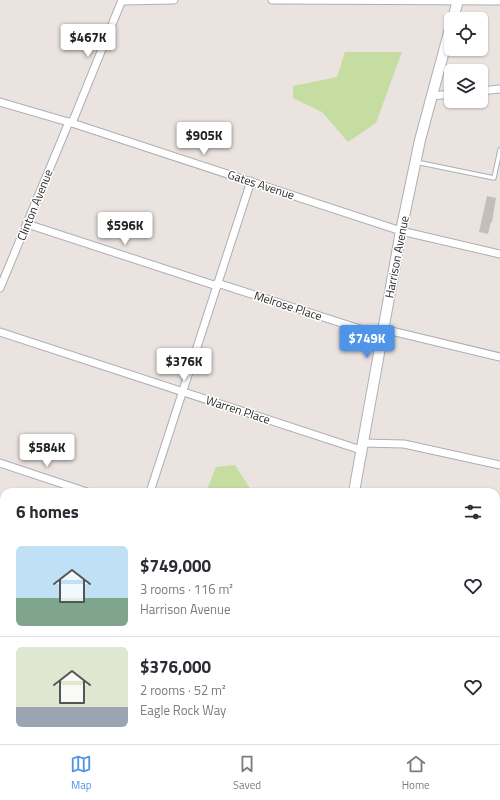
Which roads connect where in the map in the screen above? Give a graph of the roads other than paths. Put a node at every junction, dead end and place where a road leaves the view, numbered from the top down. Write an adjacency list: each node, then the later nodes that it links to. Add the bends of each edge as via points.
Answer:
1 (122, 0): 2 (street); 13 (street, Clinton Avenue)
2 (174, 0)
3 (272, 0): 4 (street)
4 (458, 0): 5 (street); 6 (street)
5 (500, 1)
6 (455, 12)
7 (444, 51): 11 (street, Harrison Avenue)
8 (500, 89): 9 (street)
9 (488, 90)
10 (444, 95): 11 (street)
11 (432, 96): 15 (street, Harrison Avenue)
12 (0, 102): 13 (street, Gates Avenue)
13 (70, 122): 16 (street, Gates Avenue); 17 (street, Clinton Avenue)
14 (500, 150): 15 (lane, via 494,178)
15 (415, 162): 18 (street, Harrison Avenue)
16 (251, 182): 18 (street, Gates Avenue); 20 (street)
17 (27, 224): 20 (street, Melrose Place); 21 (street, Clinton Avenue)
18 (401, 231): 19 (street, Gates Avenue); 23 (street, Harrison Avenue)
19 (500, 254)
20 (217, 284): 23 (street, Melrose Place); 25 (street)
21 (0, 288)
22 (0, 332): 25 (street, Warren Place)
23 (383, 332): 24 (street, Melrose Place); 26 (street, Harrison Avenue)
24 (500, 357)
25 (182, 392): 26 (street, Warren Place); 30 (street)
26 (362, 447): 28 (street, Warren Place, via 404,444); 31 (street, Harrison Avenue)
27 (0, 463): 29 (street)
28 (500, 465)
29 (75, 488)
30 (151, 488)
31 (355, 488)

